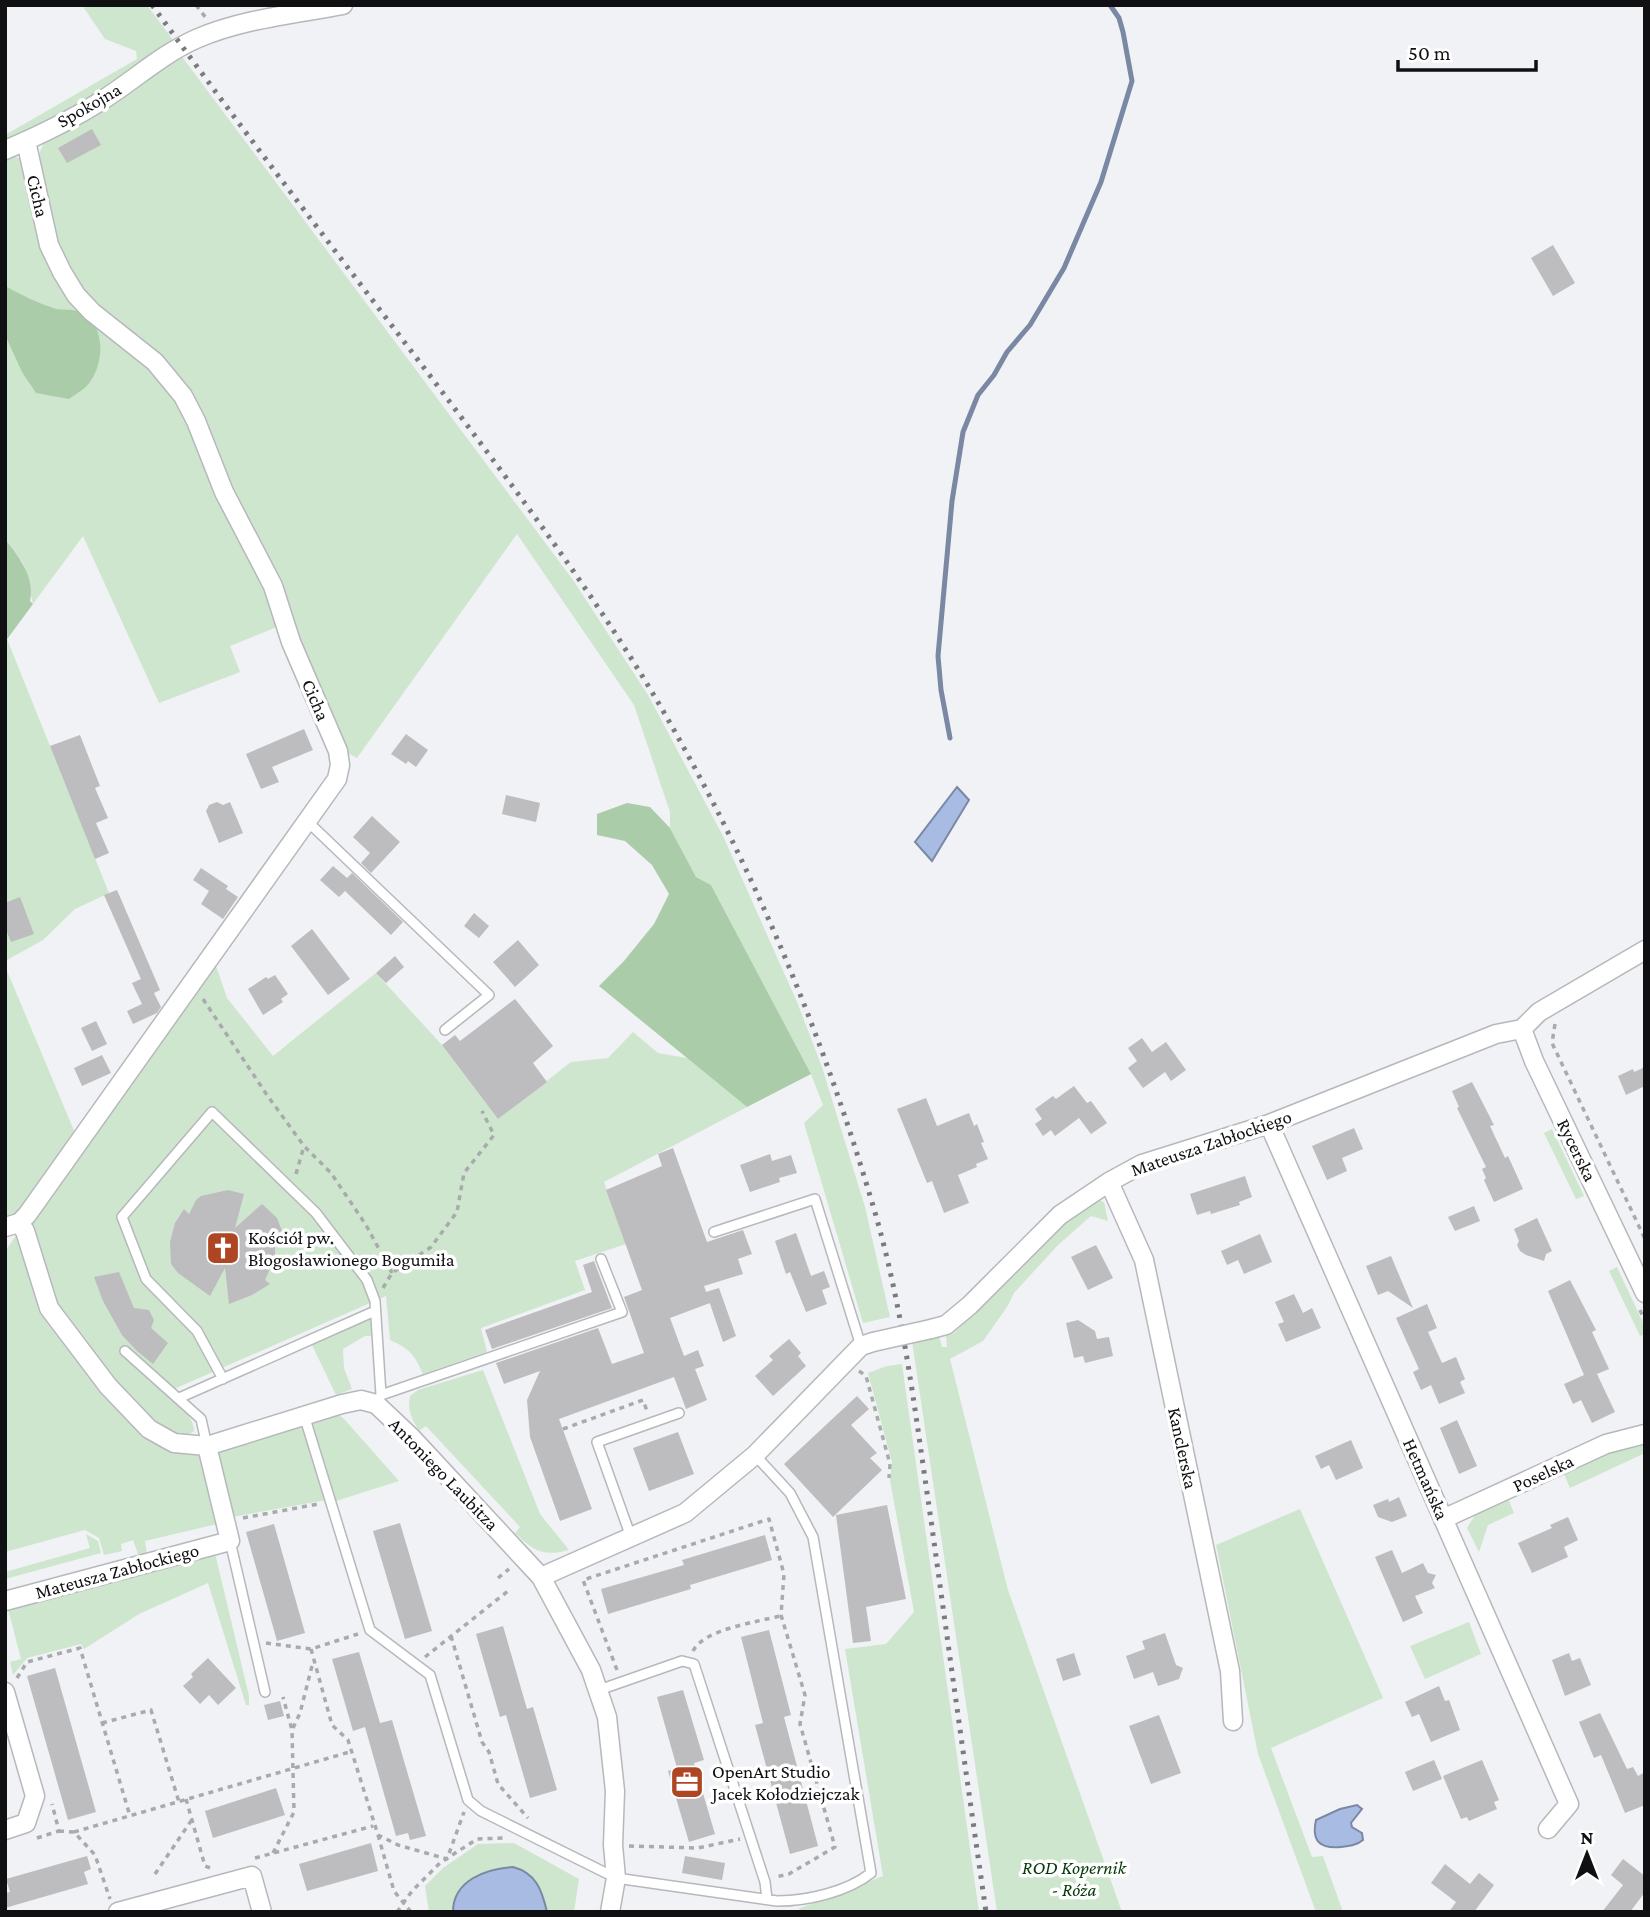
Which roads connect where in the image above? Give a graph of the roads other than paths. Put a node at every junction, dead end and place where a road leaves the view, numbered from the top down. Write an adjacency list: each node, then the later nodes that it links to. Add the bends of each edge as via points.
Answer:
1 (343, 5): 2 (street, Spokojna, via 216,31 170,53 100,102)
2 (26, 141): 3 (street, Spokojna); 4 (street, Cicha, via 50,245 62,272 92,312 155,362 183,396 224,492 273,586 290,642 338,751 337,779)
3 (5, 150)
4 (307, 821): 7 (lane, via 489,995); 10 (street, Cicha)
5 (1645, 950): 6 (street, via 1556,1001)
6 (1522, 1029): 8 (street, Mateusza Zabłockiego, via 1496,1034); 13 (street, Rycerska)
7 (445, 1030)
8 (1269, 1124): 9 (street, Mateusza Zabłockiego, via 1142,1164); 25 (street, Hetmańska)
9 (1109, 1182): 15 (street, Mateusza Zabłockiego, bridge, via 1060,1215 946,1325); 33 (street, Kanclerska, via 1144,1260 1230,1671)
10 (12, 1225): 23 (street, Antoniego Laubitza, via 25,1231 49,1308 108,1386 149,1429 174,1443)
11 (714, 1232): 15 (lane, via 815,1199)
12 (601, 1259): 19 (lane, via 622,1312)
13 (1645, 1293)
14 (375, 1306): 17 (lane); 17 (lane, via 368,1280 316,1213 212,1112 122,1217 146,1279 197,1331); 19 (lane)
15 (867, 1344): 24 (street)
16 (125, 1351): 18 (lane)
17 (223, 1379): 18 (lane)
18 (179, 1398): 23 (lane, via 201,1419)
19 (379, 1399): 21 (street, Antoniego Laubitza); 28 (street, Antoniego Laubitza)
20 (679, 1413): 26 (lane, via 597,1442)
21 (304, 1415): 23 (street, Antoniego Laubitza); 36 (lane, via 370,1630 430,1675 468,1800 481,1811)
22 (1645, 1434): 25 (street, Poselska, via 1606,1444)
23 (207, 1446): 27 (street)
24 (755, 1455): 26 (street, via 685,1513); 37 (lane, via 790,1493 813,1537 871,1873 857,1884 795,1900)
25 (1443, 1519): 34 (street, Hetmańska, via 1569,1804)
26 (631, 1537): 28 (street)
27 (230, 1541): 29 (street, Mateusza Zabłockiego); 32 (lane)
28 (541, 1577): 30 (street, Antoniego Laubitza)
29 (5, 1601)
30 (599, 1689): 36 (street, Antoniego Laubitza, via 612,1757); 37 (lane, via 674,1664 694,1664)
31 (5, 1692): 35 (street, via 35,1796 26,1823)
32 (265, 1692)
33 (1233, 1721)
34 (1548, 1829)
35 (5, 1830)
36 (616, 1878): 37 (lane); 40 (street, Antoniego Laubitza)
37 (767, 1899)
38 (114, 1906): 39 (street, via 252,1876)
39 (262, 1912)
40 (610, 1912)

